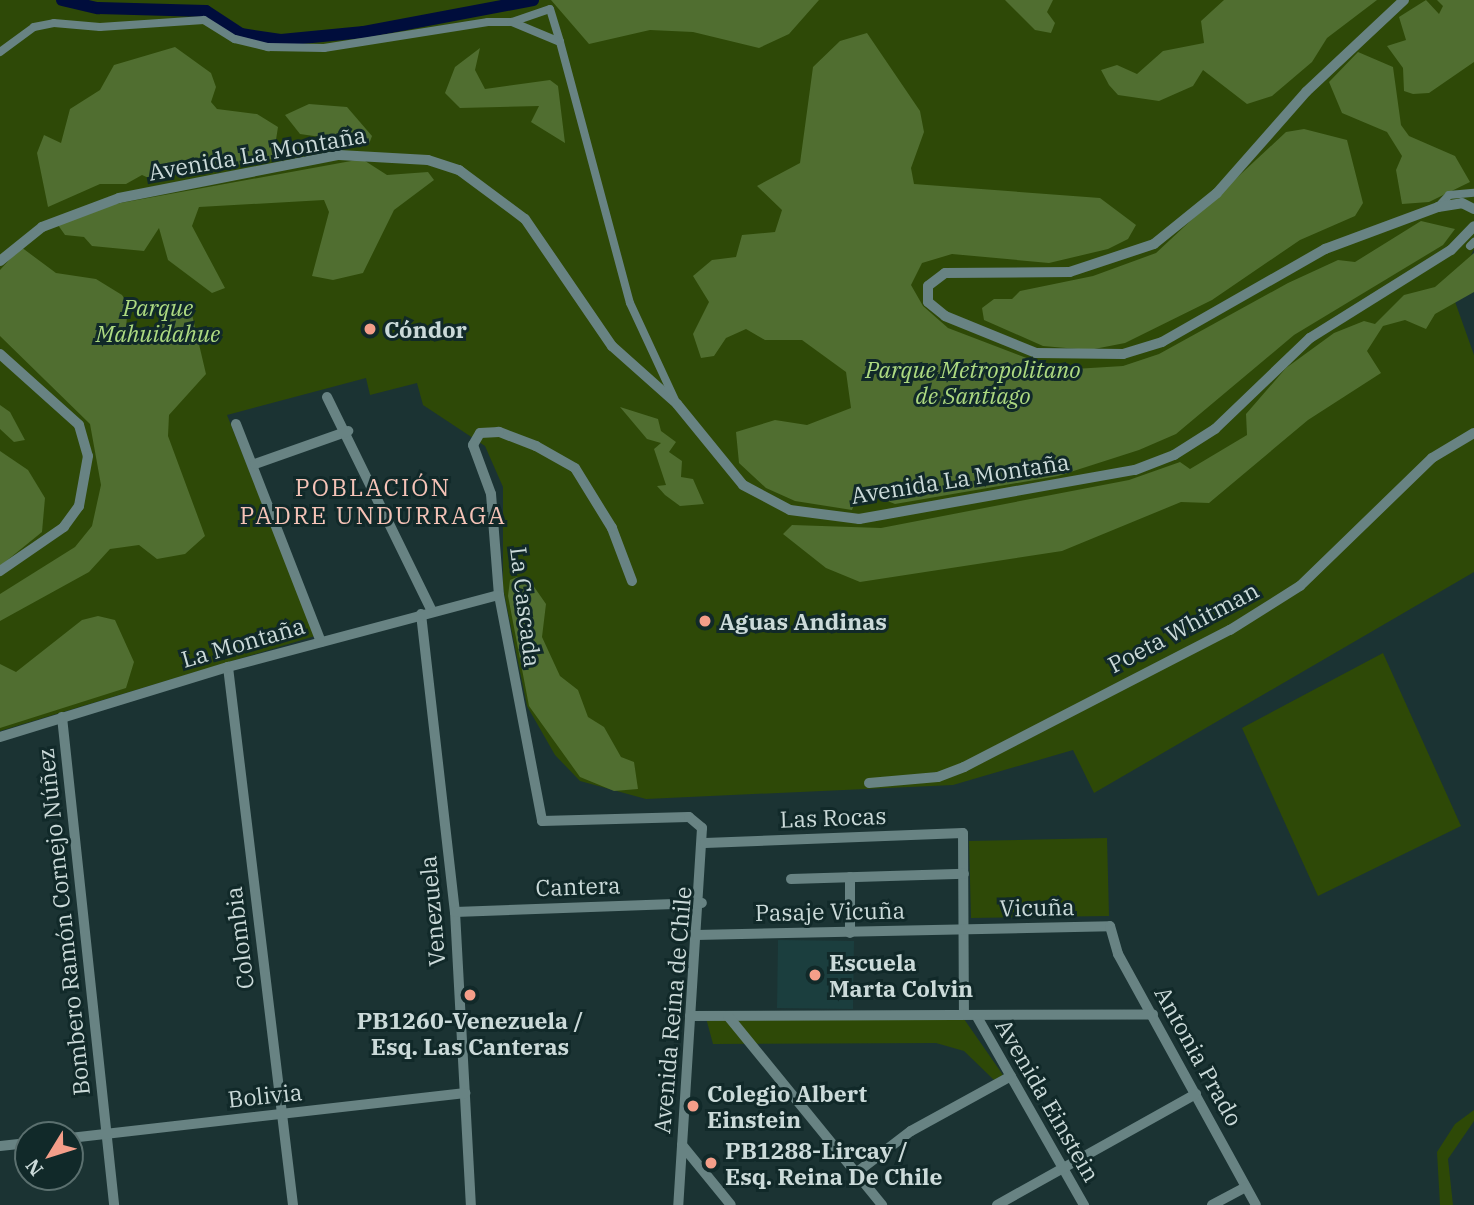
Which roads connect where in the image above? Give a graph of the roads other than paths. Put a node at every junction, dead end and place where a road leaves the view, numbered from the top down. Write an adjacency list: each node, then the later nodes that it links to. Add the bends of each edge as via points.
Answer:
1 (1404, 0): 6 (street, via 1306,92 1217,193 1154,244 1070,272 945,272 926,293 945,316 1036,353 1123,354 1162,342 1325,249)
2 (512, 22): 3 (street); 3 (street, via 550,9); 4 (street, via 324,48 268,47 235,39 204,20 34,27)
3 (560, 42): 12 (street, via 630,303)
4 (0, 52)
5 (1474, 193): 6 (street, via 1449,195)
6 (1438, 206): 7 (street, via 1462,203)
7 (1474, 209)
8 (1474, 226): 12 (street, Avenida La Montaña, via 1451,250 1310,338 1196,442 1135,470 900,513 824,517 771,503 743,485)
9 (0, 261): 12 (street, Avenida La Montaña, via 42,227 119,198 340,155 428,160 459,170 525,219 597,328)
10 (0, 354): 17 (street, via 79,425 88,456 79,506 64,527)
11 (327, 397): 14 (street, Venezuela)
12 (677, 404)
13 (236, 424): 16 (street)
14 (348, 431): 16 (street); 20 (street, Venezuela)
15 (1474, 433): 25 (street, Poeta Whitman, via 1432,458 1300,586 1230,630 964,767 938,777)
16 (255, 464): 21 (street)
17 (0, 572)
18 (632, 581): 19 (street, La Cascada, via 612,528 575,468 524,441 480,433 473,445 491,494)
19 (499, 595): 20 (street, La Montaña); 26 (street, La Cascada, via 542,821)
20 (427, 612): 21 (street, La Montaña); 32 (street, Venezuela)
21 (321, 642): 22 (street, La Montaña)
22 (228, 667): 23 (street, La Montaña); 45 (street, Colombia)
23 (62, 717): 24 (street, La Montaña); 46 (street, Bombero Ramón Cornejo Núñez)
24 (0, 737)
25 (869, 783)
26 (698, 820): 27 (street, Avenida Reina de Chile)
27 (705, 843): 28 (street, Las Rocas, via 963,833); 31 (street, Avenida Reina de Chile)
28 (964, 874): 29 (street); 34 (street)
29 (850, 877): 30 (street); 35 (street)
30 (791, 879)
31 (702, 902): 32 (street, Cantera); 36 (street, Avenida Reina de Chile)
32 (455, 912): 43 (street, Venezuela)
33 (1110, 926): 34 (street, Vicuña); 38 (street, Antonia Prado)
34 (965, 929): 35 (street, Pasaje Vicuña); 37 (street)
35 (850, 933): 36 (street, Pasaje Vicuña)
36 (696, 935): 40 (street, Avenida Reina de Chile)
37 (964, 1013): 39 (street, Avenida Einstein); 41 (street, Avenida Einstein)
38 (1153, 1014): 39 (street, Avenida Einstein); 44 (street, Antonia Prado)
39 (976, 1015): 42 (street, Avenida Einstein)
40 (690, 1016): 41 (street, Avenida Einstein); 48 (street, Avenida Reina de Chile)
41 (728, 1016): 50 (street)
42 (1011, 1076): 49 (street, Avenida Einstein); 50 (street, via 911,1131)
43 (465, 1093): 45 (street, Bolivia); 54 (street, Venezuela)
44 (1196, 1094): 49 (street); 51 (street, Antonia Prado)
45 (282, 1114): 46 (street, Bolivia); 53 (street, Colombia)
46 (107, 1134): 47 (street, Bolivia); 52 (street, Bombero Ramón Cornejo Núñez)
47 (84, 1136)
48 (682, 1145): 55 (street, Avenida Reina de Chile); 56 (street)
49 (1063, 1169): 58 (street); 59 (street, Avenida Einstein)
50 (856, 1173): 57 (street)
51 (1246, 1187): 60 (street); 61 (street, Antonia Prado)
52 (114, 1205)
53 (293, 1205)
54 (471, 1205)
55 (678, 1205)
56 (731, 1205)
57 (882, 1205)
58 (997, 1205)
59 (1084, 1205)
60 (1212, 1205)
61 (1256, 1205)

